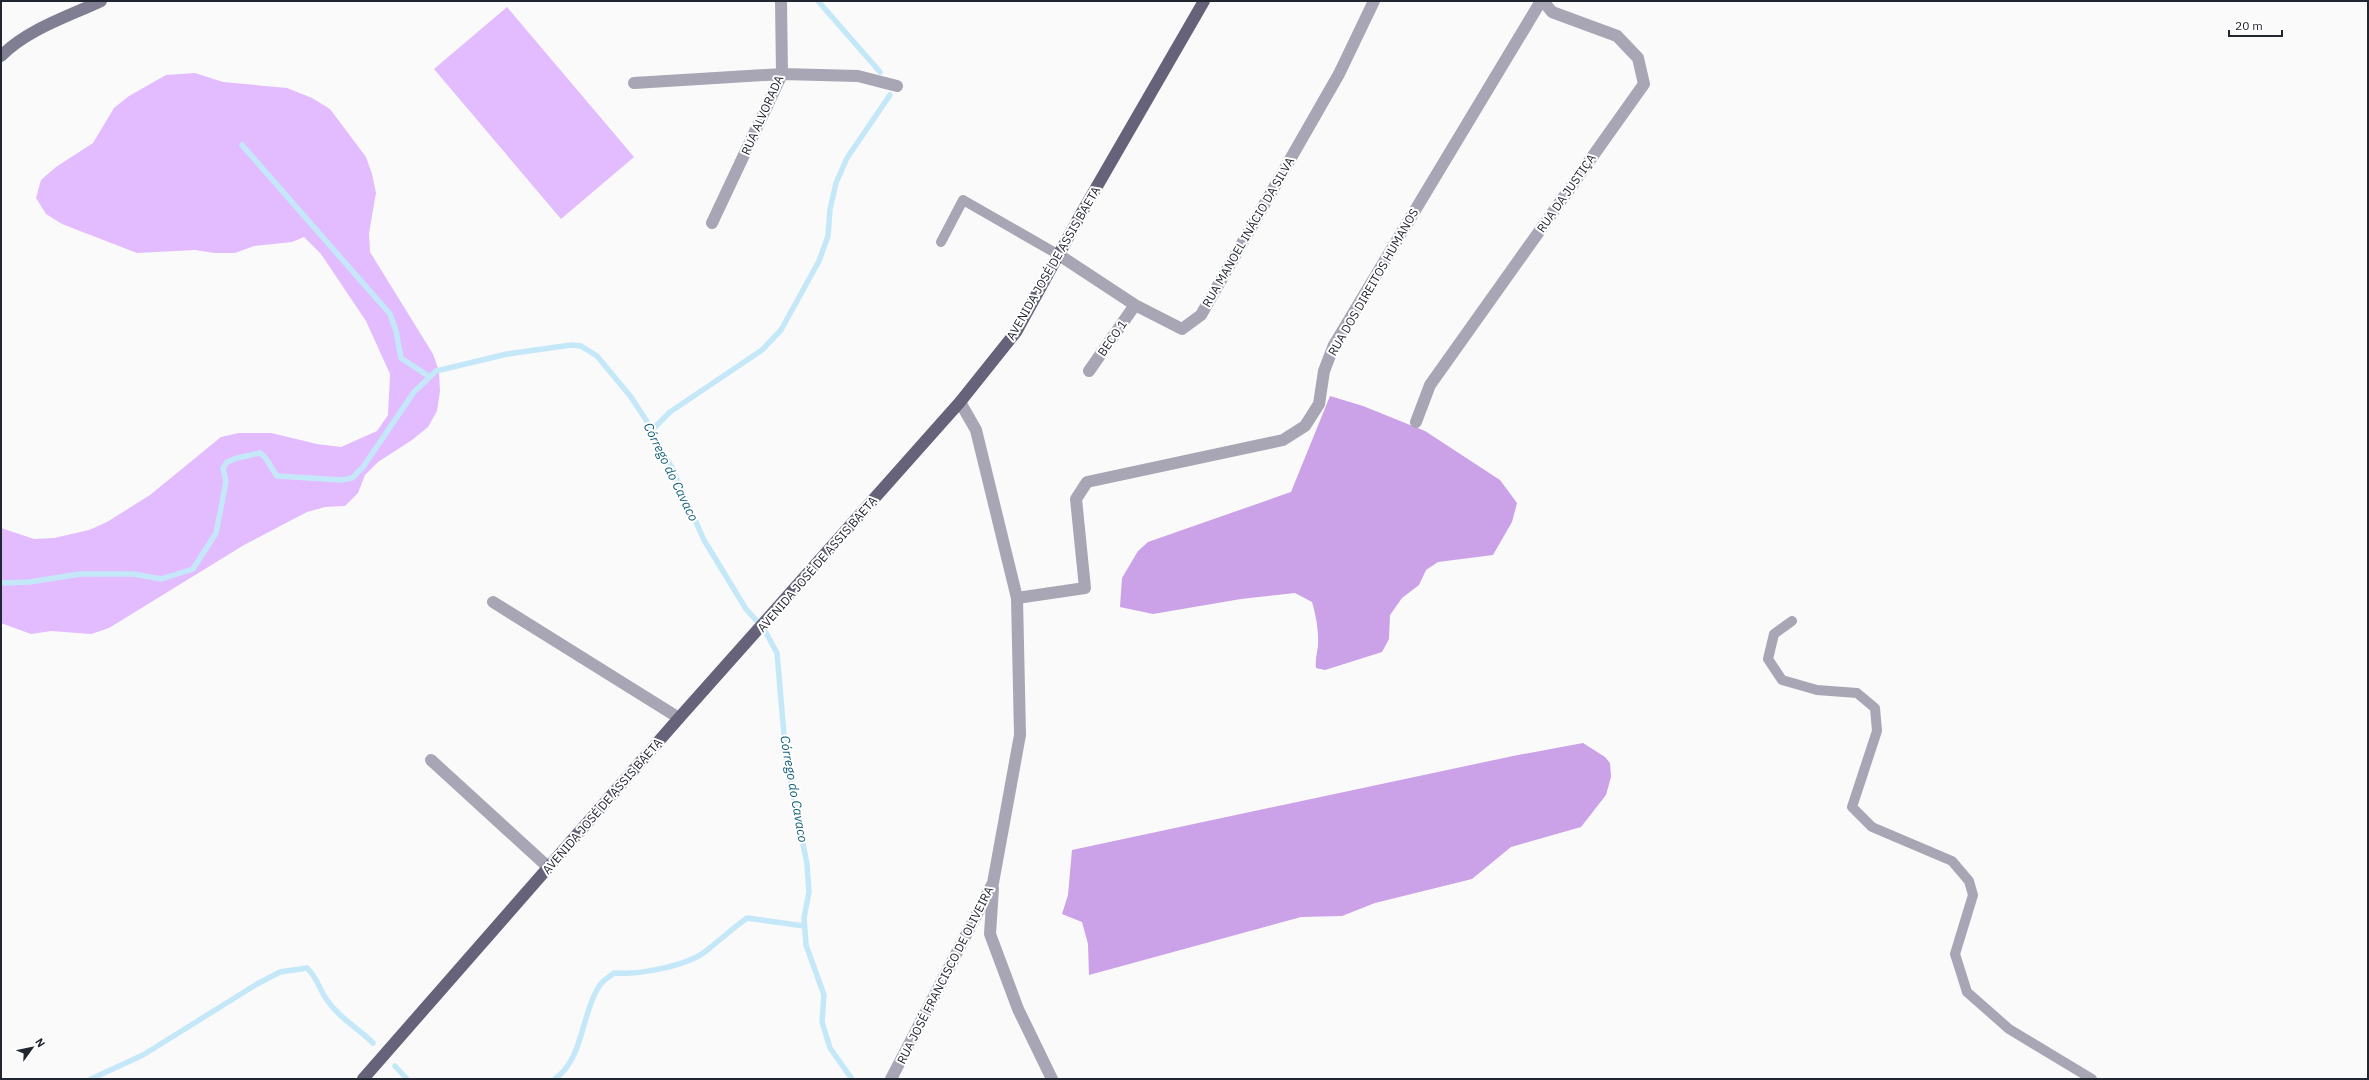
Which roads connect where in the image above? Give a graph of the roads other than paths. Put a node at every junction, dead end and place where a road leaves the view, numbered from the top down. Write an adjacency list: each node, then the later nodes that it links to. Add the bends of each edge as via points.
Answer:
1 (101, 1): 6 (street, via 39,29 13,44)
2 (781, 1): 7 (street, RUA ALVORADA)
3 (1204, 1): 12 (main road, AVENIDA JOSÉ DE ASSIS BAETA)
4 (1374, 1): 13 (street, RUA MANOEL INÁCIO DA SILVA, via 1339,74 1201,315 1182,330)
5 (1542, 1): 16 (street, RUA DA JUSTIÇA, via 1552,12 1617,36 1638,58 1644,84 1430,385); 17 (street, RUA DOS DIREITOS HUMANOS, via 1334,345 1324,371 1319,404 1305,426 1283,440 1088,482 1076,499 1086,588)
6 (1, 56)
7 (782, 74): 8 (street); 9 (street, via 858,76); 10 (street, RUA ALVORADA)
8 (634, 83)
9 (897, 86)
10 (712, 223)
11 (941, 242): 12 (lane, via 964,200)
12 (1059, 255): 13 (street, RUA MANOEL INÁCIO DA SILVA); 15 (main road, AVENIDA JOSÉ DE ASSIS BAETA, via 1016,332)
13 (1135, 305): 14 (street, BECO 1)
14 (1089, 371)
15 (960, 402): 17 (street, RUA JOSÉ FRANCISCO DE OLIVEIRA, via 976,430); 20 (main road, AVENIDA JOSÉ DE ASSIS BAETA)
16 (1416, 422)
17 (1017, 598): 23 (street, RUA JOSÉ FRANCISCO DE OLIVEIRA, via 1020,735)
18 (493, 602): 20 (street)
19 (1792, 621): 27 (lane, via 1774,634 1768,659 1782,680 1817,690 1857,693 1875,708 1877,731 1852,807 1872,828 1952,861 1969,881 1973,895 1955,954 1967,992 2009,1029)
20 (679, 718): 22 (main road, AVENIDA JOSÉ DE ASSIS BAETA)
21 (431, 760): 22 (street)
22 (548, 868): 24 (main road, AVENIDA JOSÉ DE ASSIS BAETA)
23 (993, 883): 25 (street, RUA JOSÉ FRANCISCO DE OLIVEIRA); 26 (street, via 990,934 1018,1009)
24 (363, 1079)
25 (891, 1079)
26 (1052, 1079)
27 (2092, 1079)

